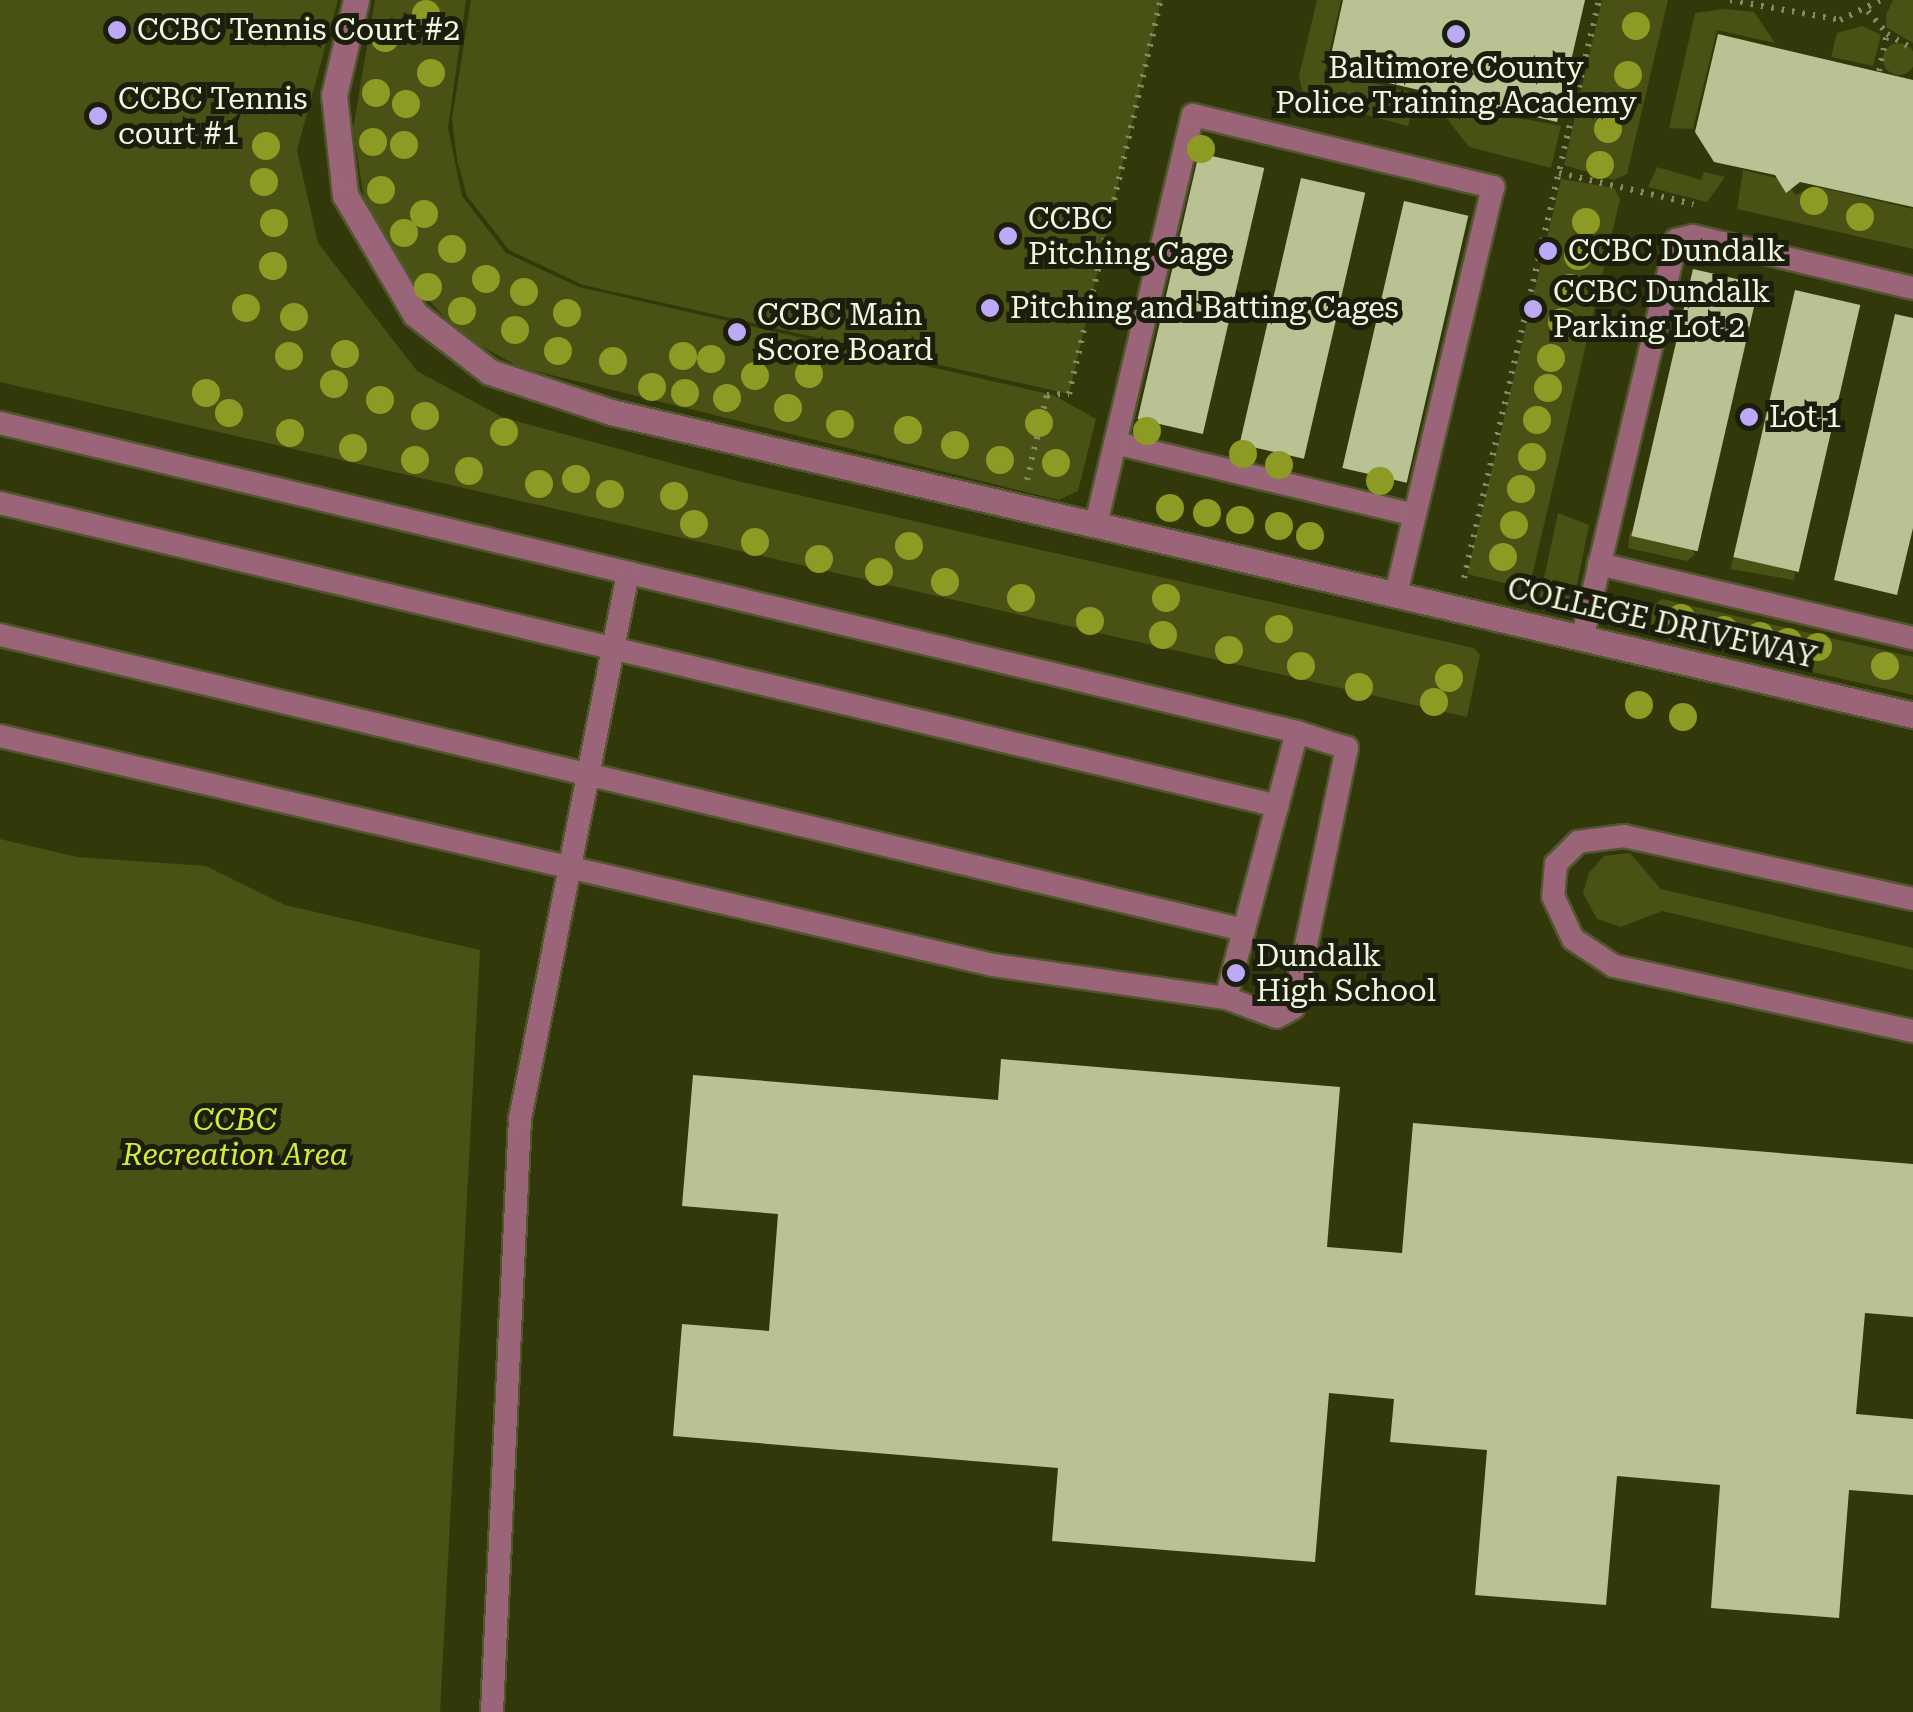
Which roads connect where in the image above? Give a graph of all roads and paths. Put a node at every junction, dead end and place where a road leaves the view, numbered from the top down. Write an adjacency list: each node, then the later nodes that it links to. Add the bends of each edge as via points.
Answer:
1 (356, 0): 16 (street, COLLEGE DRIVEWAY, via 334,94 345,195 387,280 449,345 580,404)
2 (1161, 0): 13 (path, via 1069,394 1047,395 1026,485)
3 (1599, 0): 20 (path)
4 (1730, 0): 6 (path, via 1804,18)
5 (1881, 0): 6 (path)
6 (1868, 11): 7 (path)
7 (1887, 34): 8 (path); 9 (path)
8 (1913, 50)
9 (1879, 72)
10 (1913, 288): 17 (lane, via 1692,236 1676,240)
11 (0, 422): 18 (lane)
12 (1115, 443): 15 (lane); 15 (lane, via 1193,116 1493,187); 16 (lane)
13 (1006, 480)
14 (0, 503): 24 (lane)
15 (1414, 515): 19 (lane)
16 (1096, 524): 19 (street, COLLEGE DRIVEWAY)
17 (1599, 564): 22 (lane); 23 (lane)
18 (628, 573): 24 (lane); 26 (lane)
19 (1396, 594): 20 (street, COLLEGE DRIVEWAY)
20 (1457, 608): 23 (street, COLLEGE DRIVEWAY)
21 (0, 635): 28 (lane)
22 (1913, 638)
23 (1582, 639): 25 (street, COLLEGE DRIVEWAY)
24 (614, 650): 28 (lane); 29 (lane)
25 (1913, 715)
26 (1297, 732): 29 (lane); 33 (lane, via 1347,748 1293,1008 1276,1016)
27 (0, 736): 30 (lane)
28 (583, 776): 30 (lane); 32 (lane)
29 (1278, 806): 32 (lane)
30 (566, 864): 33 (lane, via 993,965); 35 (lane, via 520,1119)
31 (1913, 899): 34 (lane, via 1624,836 1578,842 1556,864 1553,896 1572,940 1614,966)
32 (1244, 930): 33 (lane)
33 (1226, 998)
34 (1913, 1031)
35 (492, 1712)

